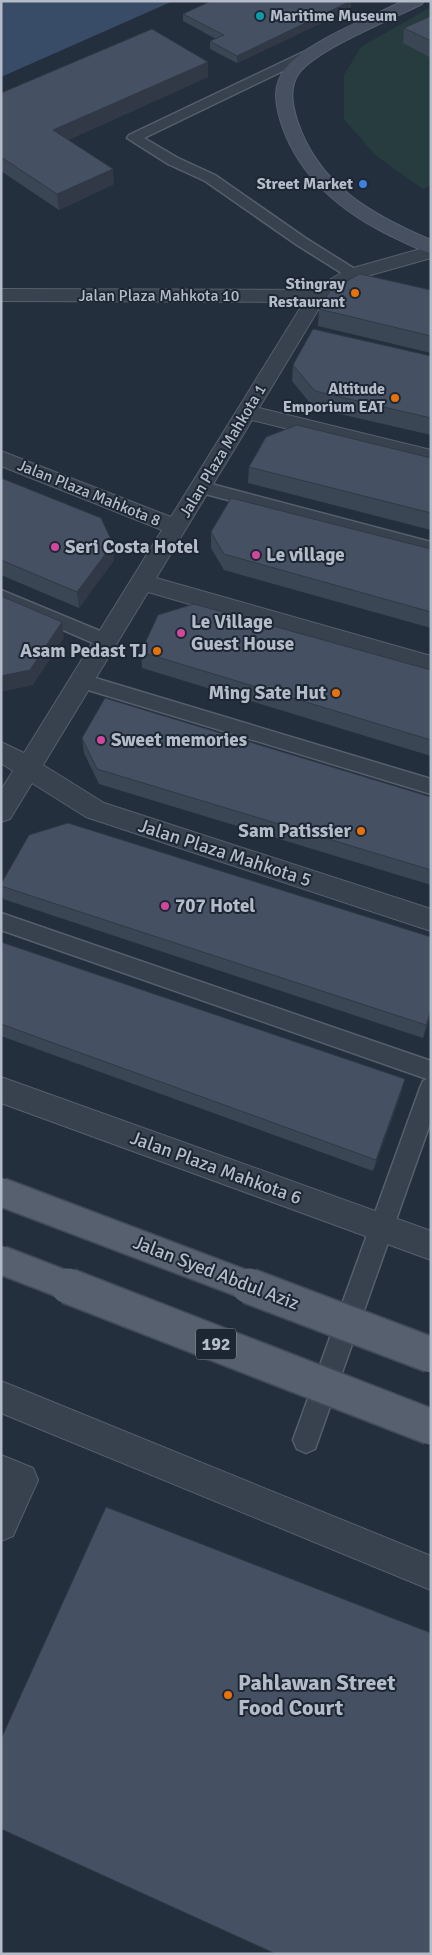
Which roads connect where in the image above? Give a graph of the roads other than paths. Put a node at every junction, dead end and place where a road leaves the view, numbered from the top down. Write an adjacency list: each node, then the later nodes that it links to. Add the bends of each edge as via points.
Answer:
1 (416, 1): 2 (main road)
2 (314, 51): 3 (main road, via 299,61 289,74 284,90 285,105 305,158 341,198 379,222); 5 (lane, via 134,138 173,162 210,178)
3 (431, 247)
4 (431, 252): 5 (street, Jalan Plaza Mahkota 1)
5 (353, 274): 6 (street); 8 (street, Jalan Plaza Mahkota 1)
6 (392, 283)
7 (1, 295): 8 (street, Jalan Plaza Mahkota 10)
8 (317, 296): 9 (street, Jalan Plaza Mahkota 1, via 306,333)
9 (246, 412): 10 (street); 12 (street, Jalan Plaza Mahkota 1)
10 (431, 457)
11 (1, 458): 13 (street, Jalan Plaza Mahkota 8)
12 (200, 487): 13 (street, Jalan Plaza Mahkota 1); 14 (lane)
13 (176, 528): 15 (street, Jalan Plaza Mahkota 1)
14 (431, 548)
15 (142, 582): 17 (street, Jalan Plaza Mahkota 1); 18 (street)
16 (1, 596): 17 (lane)
17 (106, 641): 19 (street, Jalan Plaza Mahkota 1)
18 (431, 665)
19 (82, 681): 21 (street, Jalan Plaza Mahkota 1); 22 (lane)
20 (1, 751): 21 (street, Jalan Plaza Mahkota 5)
21 (28, 768): 23 (street, Jalan Plaza Mahkota 1); 24 (street, Jalan Plaza Mahkota 5, via 96,810)
22 (431, 787)
23 (1, 812)
24 (431, 920)
25 (1, 921): 26 (lane)
26 (431, 1071)
27 (431, 1088): 30 (lane)
28 (1, 1090): 30 (street, Jalan Plaza Mahkota 6)
29 (1, 1192): 33 (main road, Jalan Syed Abdul Aziz, bridge)
30 (381, 1229): 31 (street, Jalan Plaza Mahkota 6); 36 (lane)
31 (431, 1246)
32 (1, 1260): 35 (main road, 192, bridge)
33 (431, 1355)
34 (1, 1396): 39 (street)
35 (431, 1427)
36 (306, 1440)
37 (11, 1476): 38 (street)
38 (1, 1524)
39 (431, 1573)

